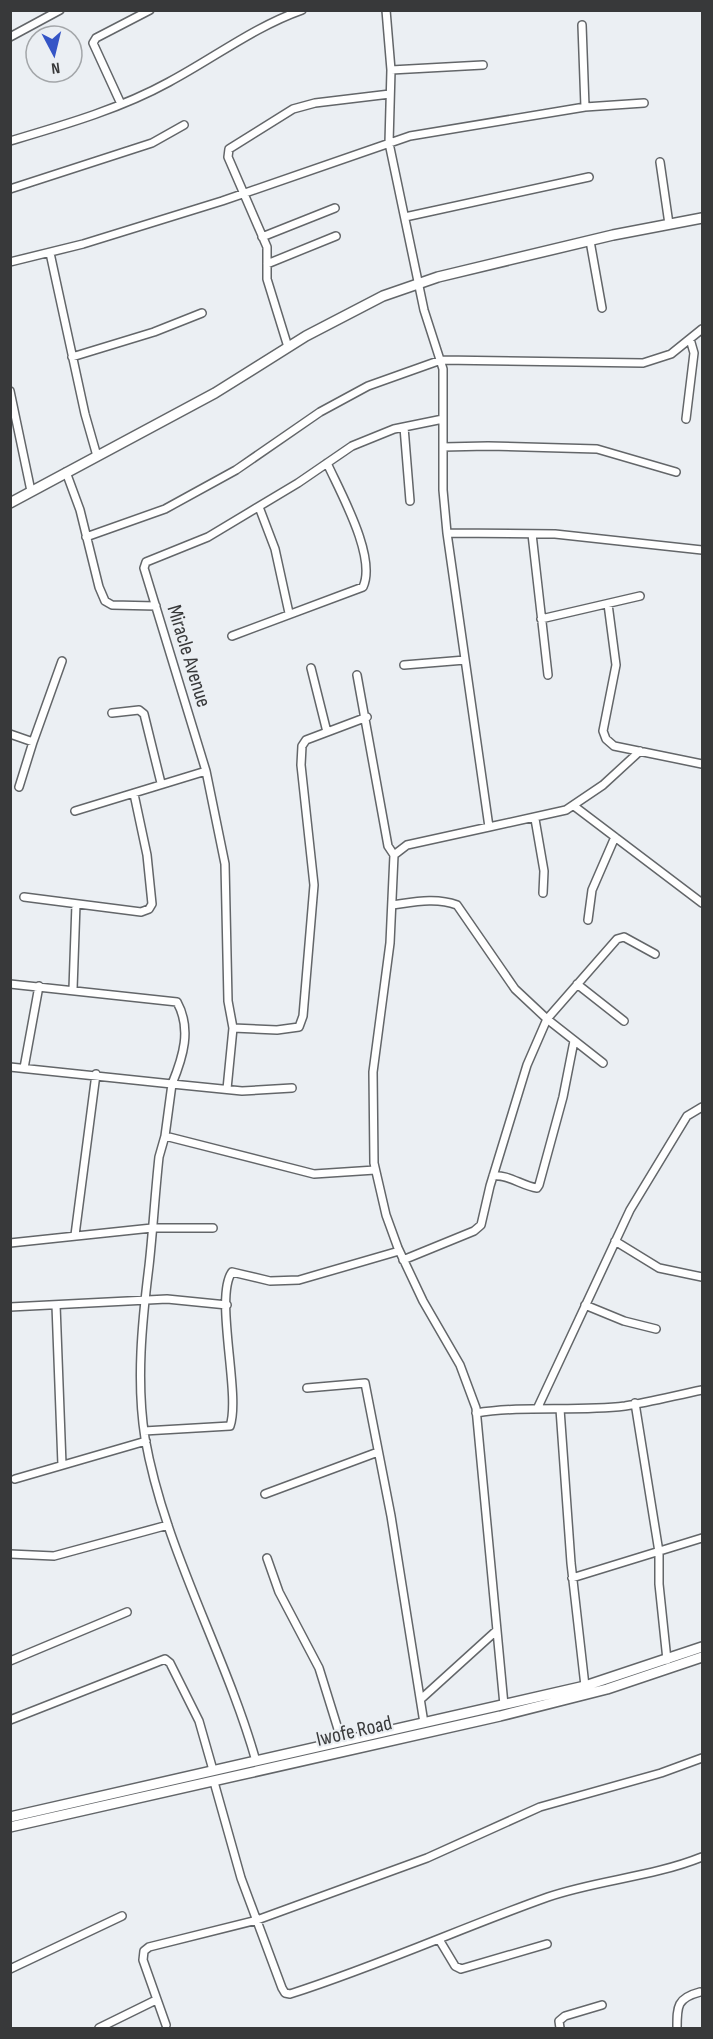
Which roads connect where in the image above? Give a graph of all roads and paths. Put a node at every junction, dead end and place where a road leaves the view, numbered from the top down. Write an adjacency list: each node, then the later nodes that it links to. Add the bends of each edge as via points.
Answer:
1 (60, 10): 6 (street)
2 (150, 10): 11 (street, via 93,42)
3 (302, 10): 11 (street, via 241,38 171,81)
4 (386, 10): 8 (street)
5 (582, 25): 12 (street)
6 (10, 37)
7 (483, 65): 8 (street)
8 (391, 70): 9 (street)
9 (390, 94): 15 (street); 19 (street, via 293,109 229,149 228,157)
10 (644, 103): 12 (street)
11 (121, 104): 14 (street)
12 (585, 107): 15 (street, via 410,136)
13 (184, 125): 18 (street, via 152,143)
14 (10, 141)
15 (389, 143): 19 (street); 21 (street)
16 (660, 162): 23 (street)
17 (589, 177): 21 (street)
18 (10, 189)
19 (244, 193): 25 (street); 27 (street)
20 (335, 208): 25 (street)
21 (405, 217): 30 (street)
22 (702, 218): 23 (street)
23 (669, 224): 26 (street)
24 (336, 236): 29 (street)
25 (262, 237): 29 (street, via 269,258)
26 (590, 241): 30 (street); 31 (street)
27 (50, 253): 28 (street); 36 (street)
28 (10, 262)
29 (267, 264): 35 (street, via 267,279)
30 (418, 283): 35 (street, via 341,316); 37 (street)
31 (602, 308)
32 (202, 313): 36 (street)
33 (702, 329): 34 (street)
34 (690, 339): 37 (street, via 671,354 643,363); 40 (street, via 694,353)
35 (288, 347): 43 (street, via 215,393)
36 (72, 357): 43 (street)
37 (441, 360): 39 (street); 53 (street, via 368,387 320,412 236,470 165,509)
38 (10, 391): 47 (street)
39 (443, 419): 41 (street, Miracle Avenue); 42 (street)
40 (686, 419)
41 (404, 427): 44 (street, Miracle Avenue, via 352,446); 48 (street)
42 (443, 447): 46 (street, via 597,449); 51 (street)
43 (97, 456): 45 (street)
44 (327, 463): 50 (street, Miracle Avenue); 58 (street, via 356,525 366,579 363,586)
45 (66, 472): 47 (street); 53 (street)
46 (676, 472)
47 (32, 491): 49 (street)
48 (410, 501)
49 (10, 503)
50 (259, 507): 57 (street, Miracle Avenue, via 208,537 146,562 145,572); 58 (street, via 275,549)
51 (447, 533): 52 (street); 61 (street)
52 (532, 534): 54 (street); 59 (street)
53 (86, 537): 57 (street, via 105,601 112,605)
54 (702, 550)
55 (640, 596): 56 (street)
56 (608, 604): 59 (street); 72 (street, via 616,665 603,731 614,746)
57 (156, 606): 74 (street, Miracle Avenue)
58 (289, 613): 60 (street)
59 (542, 619): 66 (street)
60 (232, 636)
61 (465, 660): 63 (street); 81 (street)
62 (62, 661): 71 (street)
63 (404, 665)
64 (311, 668): 69 (street)
65 (357, 675): 68 (street)
66 (548, 675)
67 (112, 713): 75 (street, via 139,710 144,714)
68 (367, 717): 69 (street); 83 (street, via 388,846)
69 (327, 732): 97 (street, via 306,740 302,746 314,885 303,1016 298,1027)
70 (10, 734): 71 (street)
71 (33, 742): 76 (street)
72 (640, 751): 73 (street); 78 (street)
73 (702, 764)
74 (206, 771): 75 (street); 97 (street, Miracle Avenue, via 225,864 228,1001)
75 (161, 783): 77 (street)
76 (20, 787)
77 (134, 794): 79 (street); 87 (street, via 147,855 151,908 141,912)
78 (574, 806): 80 (street); 82 (street)
79 (75, 811)
80 (535, 819): 81 (street); 84 (street, via 544,871)
81 (489, 827): 83 (street, via 407,845)
82 (615, 837): 86 (street); 89 (street, via 592,890)
83 (394, 855): 88 (street)
84 (543, 893)
85 (24, 897): 87 (street)
86 (702, 903)
87 (76, 904): 94 (street)
88 (392, 905): 95 (street, via 430,900 457,905 515,988); 108 (street, via 373,1072)
89 (588, 920)
90 (655, 954): 92 (street, via 621,937)
91 (10, 984): 93 (street)
92 (577, 984): 95 (street); 96 (street)
93 (39, 986): 94 (street); 101 (street)
94 (73, 989): 103 (street, via 177,1002 186,1032 180,1066)
95 (547, 1019): 98 (street); 109 (street, via 527,1065)
96 (624, 1022)
97 (233, 1028): 105 (street, Miracle Avenue)
98 (574, 1041): 99 (street); 109 (street, via 539,1185 529,1187 500,1175)
99 (603, 1064)
100 (10, 1067): 101 (street)
101 (24, 1068): 102 (street)
102 (96, 1074): 103 (street); 112 (street)
103 (172, 1084): 105 (street); 107 (street)
104 (292, 1088): 105 (street)
105 (227, 1089)
106 (702, 1107): 113 (street, via 687,1116 672,1138)
107 (165, 1136): 108 (street, via 314,1174); 110 (street)
108 (375, 1170): 115 (street)
109 (493, 1176): 116 (street, via 481,1225)
110 (152, 1228): 111 (street); 112 (street); 118 (street)
111 (213, 1228)
112 (75, 1235): 114 (street)
113 (615, 1241): 117 (street, via 659,1268); 121 (street)
114 (10, 1243)
115 (399, 1251): 116 (street); 120 (street, via 299,1280 283,1282 232,1272)
116 (403, 1260): 129 (street, via 460,1365)
117 (702, 1276)
118 (143, 1301): 119 (street); 120 (street, via 167,1299); 130 (street)
119 (56, 1305): 122 (street); 133 (street)
120 (227, 1305): 130 (street, via 230,1426)
121 (585, 1305): 123 (street); 127 (street)
122 (10, 1307)
123 (656, 1329)
124 (307, 1388): 132 (street, via 365,1383)
125 (702, 1390): 126 (street)
126 (635, 1403): 128 (street); 138 (street)
127 (538, 1407): 128 (street); 129 (street)
128 (560, 1409): 141 (street)
129 (476, 1413): 143 (street)
130 (144, 1431): 131 (street)
131 (146, 1441): 133 (street); 136 (street)
132 (378, 1452): 135 (street); 150 (street)
133 (62, 1466): 134 (street)
134 (15, 1479)
135 (265, 1494)
136 (168, 1525): 139 (street, via 54,1556); 156 (street)
137 (702, 1538): 138 (street)
138 (659, 1552): 141 (street); 146 (street)
139 (10, 1554)
140 (267, 1558): 154 (street, via 279,1592 319,1668)
141 (572, 1578): 149 (street)
142 (126, 1612): 147 (street)
143 (496, 1631): 150 (street); 151 (street)
144 (702, 1647): 146 (street, Iwofe Road)
145 (702, 1657): 148 (street, Iwofe Road)
146 (667, 1659): 148 (street, Iwofe Road)
147 (10, 1661)
148 (644, 1672): 149 (street, Iwofe Road); 158 (street, Iwofe Road, via 511,1713)
149 (585, 1686): 151 (street, Iwofe Road)
150 (420, 1699): 153 (street)
151 (504, 1705): 153 (street, Iwofe Road)
152 (10, 1720): 157 (street, via 165,1659 199,1721)
153 (424, 1723): 154 (street, Iwofe Road)
154 (342, 1743): 156 (street, Iwofe Road)
155 (702, 1758): 163 (street, via 540,1807 428,1858)
156 (256, 1761): 157 (street, Iwofe Road)
157 (213, 1770): 159 (street, Iwofe Road)
158 (214, 1782): 160 (street, Iwofe Road); 163 (street)
159 (10, 1817)
160 (10, 1827)
161 (702, 1857): 164 (street, via 549,1897)
162 (122, 1916): 166 (street)
163 (257, 1920): 164 (street, via 282,1988 290,1994); 168 (street, via 149,1947 143,1960)
164 (440, 1941): 165 (street, via 461,1969)
165 (547, 1944)
166 (10, 1969)
167 (700, 1992): 173 (street, via 685,1996 680,2002)
168 (156, 2000): 170 (street); 171 (street)
169 (602, 2005): 172 (street, via 565,2016 559,2021)
170 (166, 2025)
171 (99, 2028)
172 (560, 2028)
173 (677, 2028)

